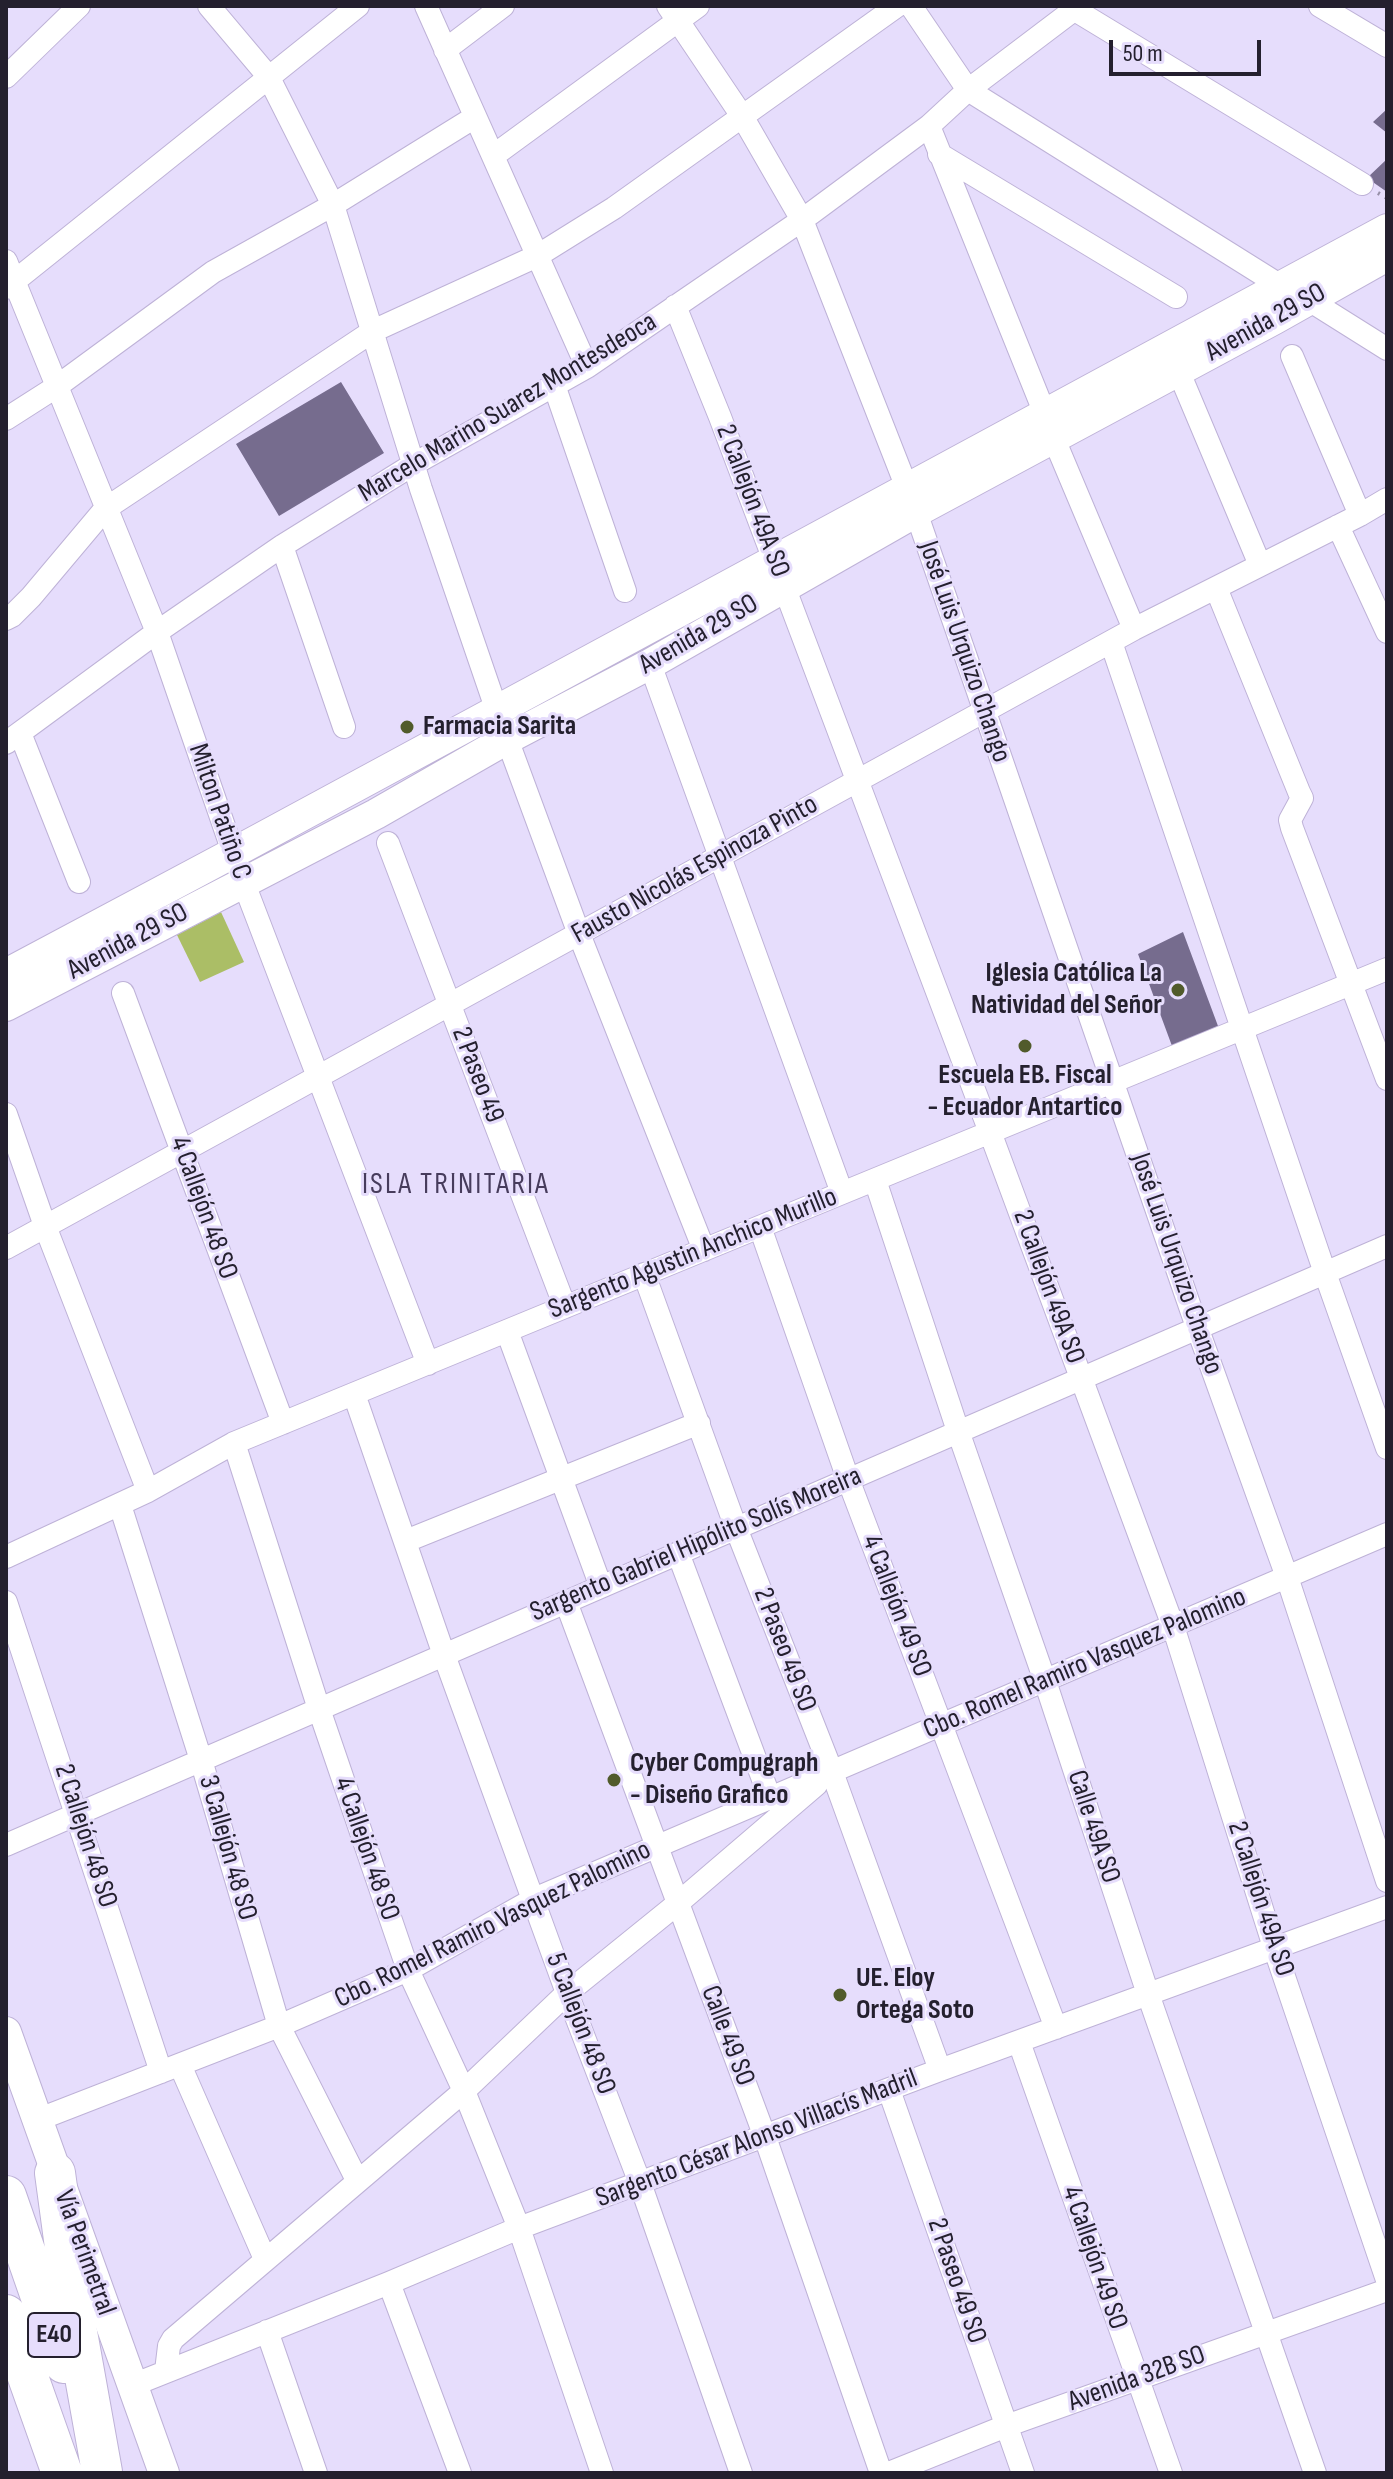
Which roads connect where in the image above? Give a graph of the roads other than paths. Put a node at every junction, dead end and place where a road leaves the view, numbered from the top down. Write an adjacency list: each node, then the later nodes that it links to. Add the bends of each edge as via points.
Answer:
1 (50, 6): 13 (street)
2 (79, 6): 13 (street)
3 (209, 6): 16 (street)
4 (426, 6): 15 (street)
5 (503, 6): 15 (street)
6 (698, 6): 12 (street)
7 (897, 6): 19 (street)
8 (911, 6): 18 (street)
9 (1320, 6): 14 (street)
10 (352, 8): 16 (street)
11 (1077, 8): 18 (street, Marcelo Marino Suarez Montesdeoca); 24 (street)
12 (673, 14): 19 (street, José Luis Urquizo Chango); 23 (street)
13 (61, 26): 17 (street)
14 (1387, 46)
15 (445, 50): 20 (street)
16 (268, 76): 25 (street); 30 (street)
17 (6, 77)
18 (968, 90): 21 (street, Marcelo Marino Suarez Montesdeoca); 31 (street)
19 (742, 116): 26 (street, José Luis Urquizo Chango); 28 (street)
20 (475, 117): 23 (street); 25 (street)
21 (929, 126): 22 (street); 26 (street, Marcelo Marino Suarez Montesdeoca)
22 (939, 154): 32 (street); 43 (street)
23 (493, 156): 28 (street)
24 (1362, 184)
25 (333, 205): 35 (street); 41 (street, via 213,272)
26 (802, 220): 34 (street, Marcelo Marino Suarez Montesdeoca); 46 (street, José Luis Urquizo Chango)
27 (1387, 229): 31 (street, Avenida 29 SO)
28 (537, 256): 35 (street); 38 (street)
29 (1387, 256): 33 (street, Avenida 29 SO)
30 (9, 277): 41 (street, Milton Patiño C)
31 (1281, 286): 33 (street); 43 (street, Avenida 29 SO)
32 (1176, 297)
33 (1309, 300): 36 (street); 39 (street, Avenida 29 SO)
34 (675, 306): 38 (street, Marcelo Marino Suarez Montesdeoca); 52 (street, 2 Callejón 49A SO)
35 (373, 331): 44 (street); 47 (street)
36 (1387, 349)
37 (1292, 356): 48 (street)
38 (587, 367): 40 (street, Marcelo Marino Suarez Montesdeoca)
39 (1178, 370): 43 (street, Avenida 29 SO); 51 (street)
40 (554, 385): 44 (street, Marcelo Marino Suarez Montesdeoca); 54 (street)
41 (56, 387): 42 (street); 47 (street, Milton Patiño C)
42 (6, 419)
43 (1049, 427): 46 (street, Avenida 29 SO); 56 (street)
44 (414, 464): 50 (street, Marcelo Marino Suarez Montesdeoca); 62 (street)
45 (1387, 499): 48 (street, Fausto Nicolás Espinoza Pinto)
46 (912, 500): 52 (street, Avenida 29 SO); 61 (street, José Luis Urquizo Chango)
47 (105, 509): 55 (street); 57 (street, Milton Patiño C)
48 (1360, 515): 49 (street, Fausto Nicolás Espinoza Pinto)
49 (1338, 526): 51 (street, Fausto Nicolás Espinoza Pinto); 58 (street)
50 (282, 546): 57 (street, Marcelo Marino Suarez Montesdeoca); 63 (street)
51 (1260, 565): 53 (street, Fausto Nicolás Espinoza Pinto)
52 (779, 574): 60 (street, Avenida 29 SO); 62 (street, Avenida 29 SO); 65 (street, 2 Callejón 49A SO)
53 (1216, 588): 56 (street, Fausto Nicolás Espinoza Pinto); 73 (street, via 1302,798 1290,820)
54 (625, 591)
55 (6, 619)
56 (1134, 629): 59 (street, Fausto Nicolás Espinoza Pinto)
57 (157, 632): 64 (street, Marcelo Marino Suarez Montesdeoca); 68 (street, Milton Patiño C)
58 (1387, 632)
59 (1111, 642): 61 (street, Fausto Nicolás Espinoza Pinto); 77 (street)
60 (650, 664): 62 (street, Avenida 29 SO); 67 (street)
61 (984, 712): 65 (street, Fausto Nicolás Espinoza Pinto); 80 (street, José Luis Urquizo Chango)
62 (502, 725): 68 (street, Avenida 29 SO, via 376,814); 70 (street)
63 (344, 727)
64 (13, 738): 69 (street)
65 (857, 781): 67 (street, Fausto Nicolás Espinoza Pinto); 82 (street, 2 Callejón 49A SO)
66 (388, 843): 75 (street, 2 Paseo 49)
67 (720, 857): 70 (street, Fausto Nicolás Espinoza Pinto); 85 (street)
68 (238, 867): 72 (street, Avenida 29 SO); 76 (street, Avenida 29 SO); 78 (street, Milton Patiño C)
69 (79, 882)
70 (579, 934): 75 (street, Fausto Nicolás Espinoza Pinto); 90 (street)
71 (1387, 969): 73 (street, Sargento Agustin Anchico Murillo)
72 (6, 974)
73 (1352, 983): 77 (street, Sargento Agustin Anchico Murillo); 79 (street)
74 (123, 993): 83 (street, 4 Callejón 48 SO)
75 (451, 1004): 78 (street, Fausto Nicolás Espinoza Pinto); 93 (street, 2 Paseo 49)
76 (6, 1006)
77 (1243, 1028): 80 (street, Sargento Agustin Anchico Murillo); 91 (street)
78 (319, 1076): 83 (street, Fausto Nicolás Espinoza Pinto); 96 (street, Milton Patiño C)
79 (1387, 1079)
80 (1113, 1081): 82 (street, Sargento Agustin Anchico Murillo); 94 (street, José Luis Urquizo Chango)
81 (6, 1114): 86 (street)
82 (990, 1132): 84 (street, Sargento Agustin Anchico Murillo); 97 (street, 2 Callejón 49A SO)
83 (182, 1151): 86 (street, Fausto Nicolás Espinoza Pinto); 99 (street, 4 Callejón 48 SO)
84 (875, 1180): 85 (street, Sargento Agustin Anchico Murillo); 101 (street, Calle 49A SO)
85 (842, 1193): 87 (street, Sargento Agustin Anchico Murillo)
86 (45, 1226): 89 (street, Fausto Nicolás Espinoza Pinto); 106 (street)
87 (760, 1227): 90 (street, Sargento Agustin Anchico Murillo); 105 (street, 4 Callejón 49 SO)
88 (1387, 1246): 91 (street, Sargento Gabriel Hipólito Solís Moreira)
89 (6, 1248)
90 (704, 1250): 92 (street, Sargento Agustin Anchico Murillo)
91 (1325, 1273): 94 (street, Sargento Gabriel Hipólito Solís Moreira); 103 (street)
92 (644, 1274): 93 (street, Sargento Agustin Anchico Murillo); 100 (street, 2 Paseo 49 SO)
93 (565, 1307): 95 (street, Sargento Agustin Anchico Murillo)
94 (1197, 1327): 97 (street, Sargento Gabriel Hipólito Solís Moreira); 113 (street, José Luis Urquizo Chango)
95 (507, 1331): 96 (street, Sargento Agustin Anchico Murillo); 104 (street)
96 (428, 1364): 98 (street, Sargento Agustin Anchico Murillo)
97 (1082, 1378): 101 (street, Sargento Gabriel Hipólito Solís Moreira); 117 (street, 2 Callejón 49A SO)
98 (354, 1394): 99 (street, Sargento Agustin Anchico Murillo); 110 (street, 5 Callejón 48 SO)
99 (283, 1423): 102 (street, Sargento Agustin Anchico Murillo)
100 (699, 1423): 104 (street); 108 (street, 2 Paseo 49 SO)
101 (958, 1431): 105 (street, Sargento Gabriel Hipólito Solís Moreira); 119 (street, Calle 49A SO)
102 (234, 1443): 106 (street, Sargento Agustin Anchico Murillo); 120 (street, 4 Callejón 48 SO)
103 (1387, 1448)
104 (562, 1478): 110 (street); 114 (street)
105 (848, 1479): 108 (street, Sargento Gabriel Hipólito Solís Moreira); 121 (street, 4 Callejón 49 SO)
106 (148, 1491): 107 (street, Sargento Agustin Anchico Murillo)
107 (120, 1505): 112 (street, Sargento Agustin Anchico Murillo); 122 (street, 3 Callejón 48 SO)
108 (736, 1528): 111 (street, Sargento Gabriel Hipólito Solís Moreira); 123 (street, 2 Paseo 49 SO)
109 (1387, 1534): 113 (street, Cbo. Romel Ramiro Vasquez Palomino)
110 (406, 1541): 118 (street, 5 Callejón 48 SO)
111 (678, 1553): 114 (street, Sargento Gabriel Hipólito Solís Moreira); 124 (street)
112 (7, 1555)
113 (1287, 1577): 117 (street, Cbo. Romel Ramiro Vasquez Palomino); 128 (street, José Luis Urquizo Chango)
114 (601, 1587): 116 (street, Sargento Gabriel Hipólito Solís Moreira)
115 (6, 1602): 125 (street, 2 Callejón 48 SO)
116 (566, 1602): 118 (street, Sargento Gabriel Hipólito Solís Moreira); 127 (street, Calle 49 SO)
117 (1173, 1626): 119 (street, Cbo. Romel Ramiro Vasquez Palomino); 132 (street, 2 Callejón 49A SO)
118 (444, 1655): 120 (street, Sargento Gabriel Hipólito Solís Moreira); 129 (street, 5 Callejón 48 SO)
119 (1045, 1681): 121 (street, Cbo. Romel Ramiro Vasquez Palomino); 135 (street, Calle 49A SO)
120 (319, 1709): 122 (street, Sargento Gabriel Hipólito Solís Moreira); 133 (street, 4 Callejón 48 SO)
121 (942, 1725): 123 (street, Cbo. Romel Ramiro Vasquez Palomino); 137 (street, 4 Callejón 49 SO)
122 (201, 1760): 125 (street, Sargento Gabriel Hipólito Solís Moreira); 136 (street, 3 Callejón 48 SO)
123 (832, 1772): 124 (street, Cbo. Romel Ramiro Vasquez Palomino); 130 (street); 141 (street, 2 Paseo 49 SO)
124 (770, 1798): 127 (street, Cbo. Romel Ramiro Vasquez Palomino)
125 (78, 1814): 126 (street, Sargento Gabriel Hipólito Solís Moreira); 140 (street, 2 Callejón 48 SO)
126 (6, 1845)
127 (656, 1846): 129 (street, Cbo. Romel Ramiro Vasquez Palomino); 130 (street, Calle 49 SO)
128 (1387, 1881)
129 (534, 1899): 133 (street, Cbo. Romel Ramiro Vasquez Palomino); 134 (street, 5 Callejón 48 SO)
130 (677, 1904): 134 (street); 145 (street, Calle 49 SO)
131 (1387, 1907): 132 (street, Sargento César Alonso Villacís Madril)
132 (1274, 1947): 135 (street, Sargento César Alonso Villacís Madril); 152 (street, 2 Callejón 49A SO)
133 (408, 1970): 136 (street, Cbo. Romel Ramiro Vasquez Palomino); 143 (street, 4 Callejón 48 SO)
134 (567, 1993): 143 (street); 148 (street, 5 Callejón 48 SO)
135 (1148, 1994): 137 (street, Sargento César Alonso Villacís Madril); 157 (street, Calle 49A SO)
136 (279, 2026): 140 (street, Cbo. Romel Ramiro Vasquez Palomino); 147 (street, 3 Callejón 48 SO)
137 (1056, 2028): 139 (street, Sargento César Alonso Villacís Madril)
138 (6, 2032): 144 (street, Vía Perimetral / E40)
139 (1019, 2042): 141 (street, Sargento César Alonso Villacís Madril); 159 (street, 4 Callejón 49 SO)
140 (171, 2068): 144 (street, Cbo. Romel Ramiro Vasquez Palomino); 151 (street, 2 Callejón 48 SO)
141 (940, 2070): 142 (street, Sargento César Alonso Villacís Madril)
142 (889, 2090): 145 (street, Sargento César Alonso Villacís Madril); 162 (street, 2 Paseo 49 SO)
143 (464, 2091): 147 (street); 150 (street, 4 Callejón 48 SO)
144 (37, 2120): 146 (street, Vía Perimetral / E40)
145 (765, 2137): 148 (street, Sargento César Alonso Villacís Madril); 170 (street, Calle 49 SO)
146 (55, 2173): 161 (street, Vía Perimetral / E40); 163 (highway)
147 (357, 2180): 151 (street)
148 (640, 2183): 150 (street, Sargento César Alonso Villacís Madril); 169 (street, 5 Callejón 48 SO)
149 (6, 2196): 163 (highway, Vía Perimetral / E40)
150 (519, 2228): 153 (street, Sargento César Alonso Villacís Madril); 168 (street, 4 Callejón 48 SO)
151 (265, 2259): 158 (street, via 173,2339)
152 (1387, 2280)
153 (389, 2283): 156 (street, Sargento César Alonso Villacís Madril); 167 (street)
154 (1387, 2290): 157 (street, Avenida 32B SO)
155 (6, 2315): 160 (highway, E40)
156 (267, 2331): 158 (street, Sargento César Alonso Villacís Madril); 166 (street)
157 (1267, 2332): 159 (street, Avenida 32B SO); 174 (street, Calle 49A SO)
158 (166, 2371): 161 (street, Sargento César Alonso Villacís Madril)
159 (1137, 2381): 162 (street, Avenida 32B SO); 173 (street, 4 Callejón 49 SO)
160 (20, 2382): 164 (highway, E40)
161 (133, 2385): 165 (street, Vía Perimetral / E40)
162 (1006, 2426): 171 (street, Avenida 32B SO); 172 (street, 2 Paseo 49 SO)
163 (102, 2472)
164 (62, 2473)
165 (164, 2473)
166 (316, 2473)
167 (460, 2473)
168 (602, 2473)
169 (741, 2473)
170 (881, 2473)
171 (889, 2473)
172 (1023, 2473)
173 (1171, 2473)
174 (1315, 2473)

